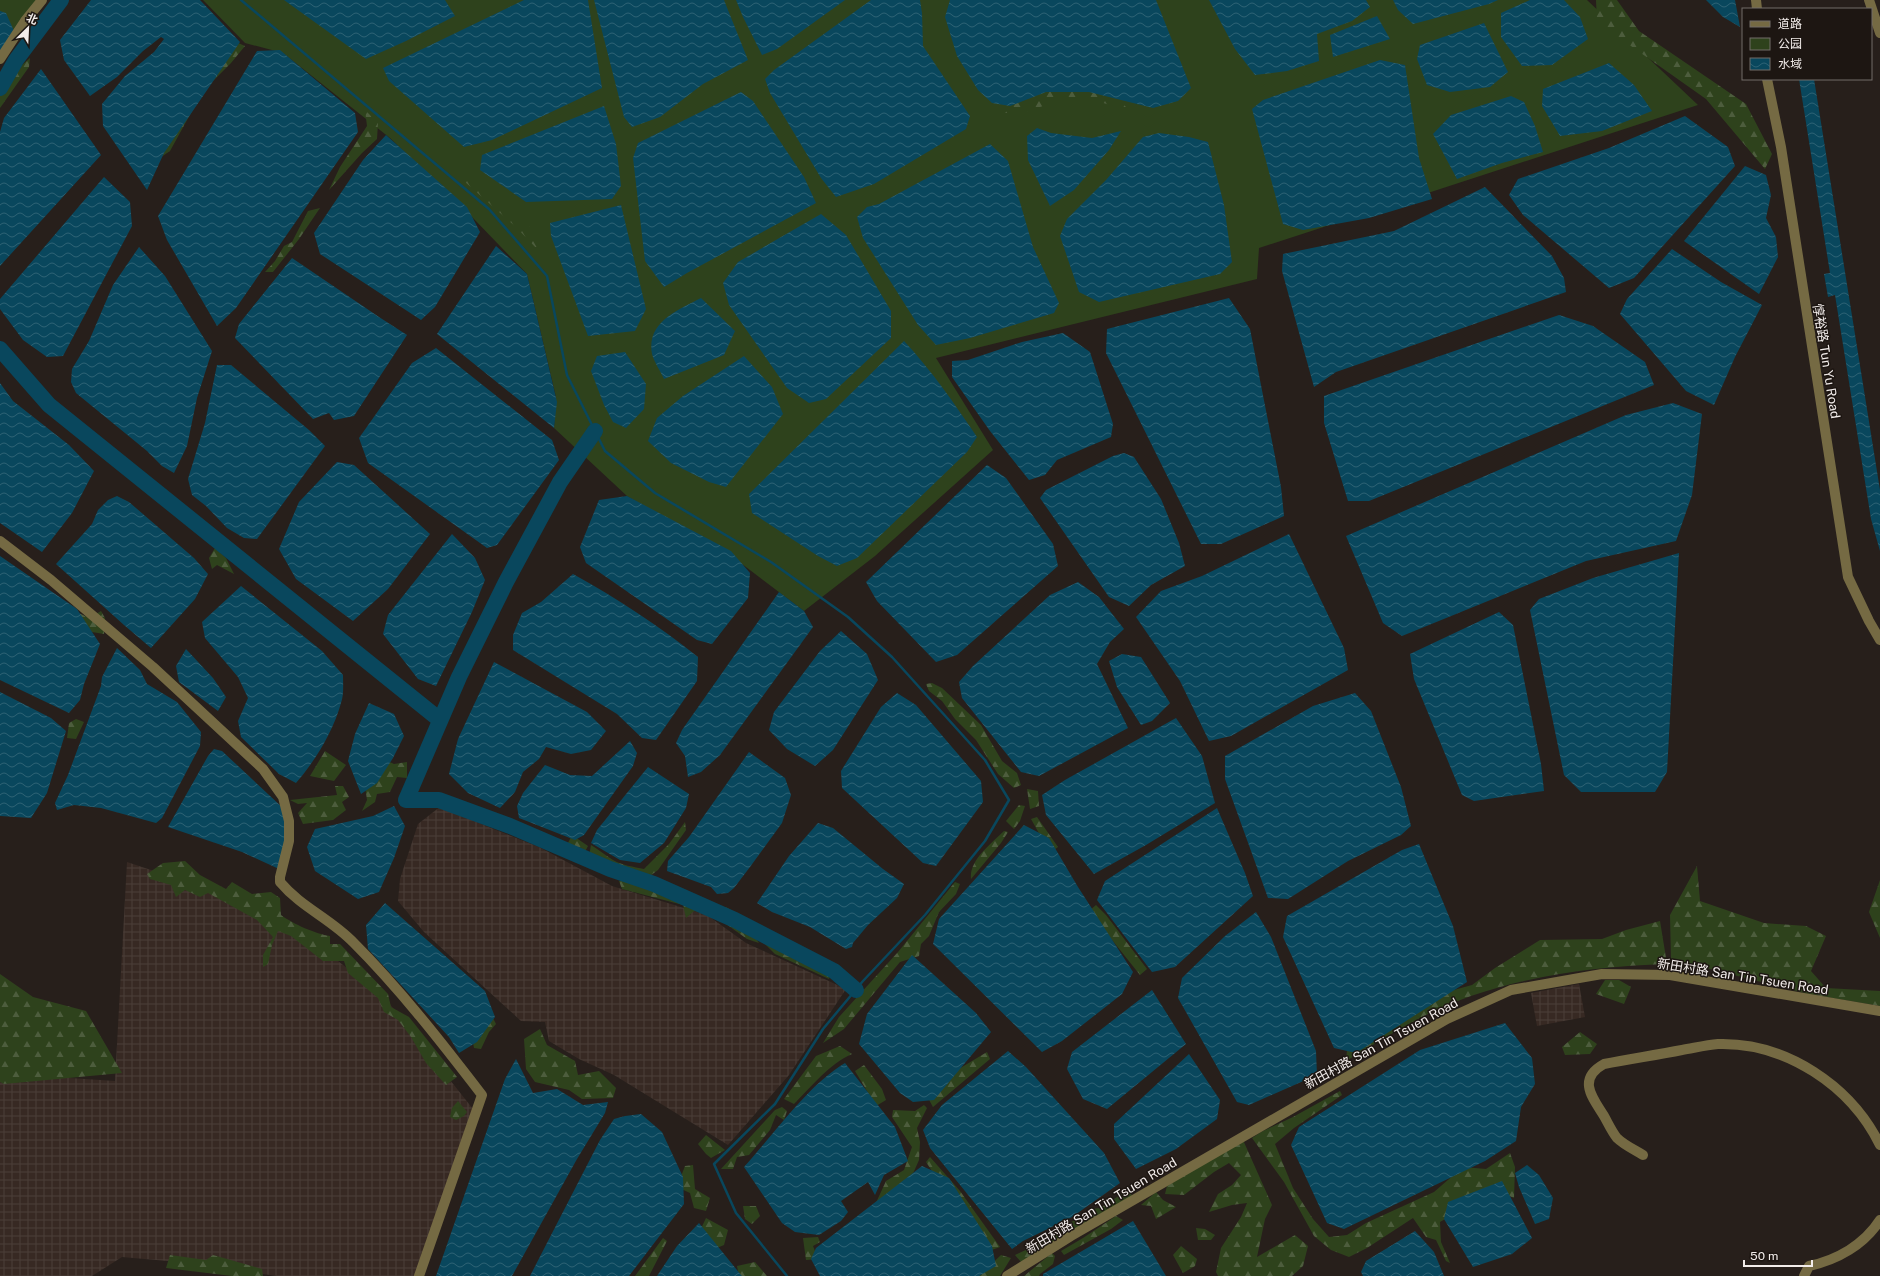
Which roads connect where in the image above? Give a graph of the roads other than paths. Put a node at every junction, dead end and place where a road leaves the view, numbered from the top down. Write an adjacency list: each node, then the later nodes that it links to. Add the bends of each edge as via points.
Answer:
1 (42, 0): 4 (street)
2 (1872, 9): 3 (street)
3 (1880, 33)
4 (0, 59)
5 (1767, 80): 7 (street, 惇裕路 Tun Yu Road, via 1781,148 1848,577)
6 (0, 542): 12 (street, via 51,580 147,662 263,769 283,797 289,821 289,841 280,882 309,909 354,943 433,1031 482,1096)
7 (1880, 640)
8 (1880, 1011): 13 (street, 新田村路 San Tin Tsuen Road, via 1670,975 1602,974 1511,990 1447,1019 1071,1236)
9 (1880, 1146): 10 (street, via 1863,1117 1848,1099 1830,1082 1810,1069 1766,1050 1718,1044 1604,1064 1590,1076 1590,1094 1617,1138)
10 (1643, 1155)
11 (1880, 1220): 14 (street, via 1855,1246 1824,1263 1809,1266)
12 (419, 1276)
13 (1008, 1276)
14 (1804, 1276)

